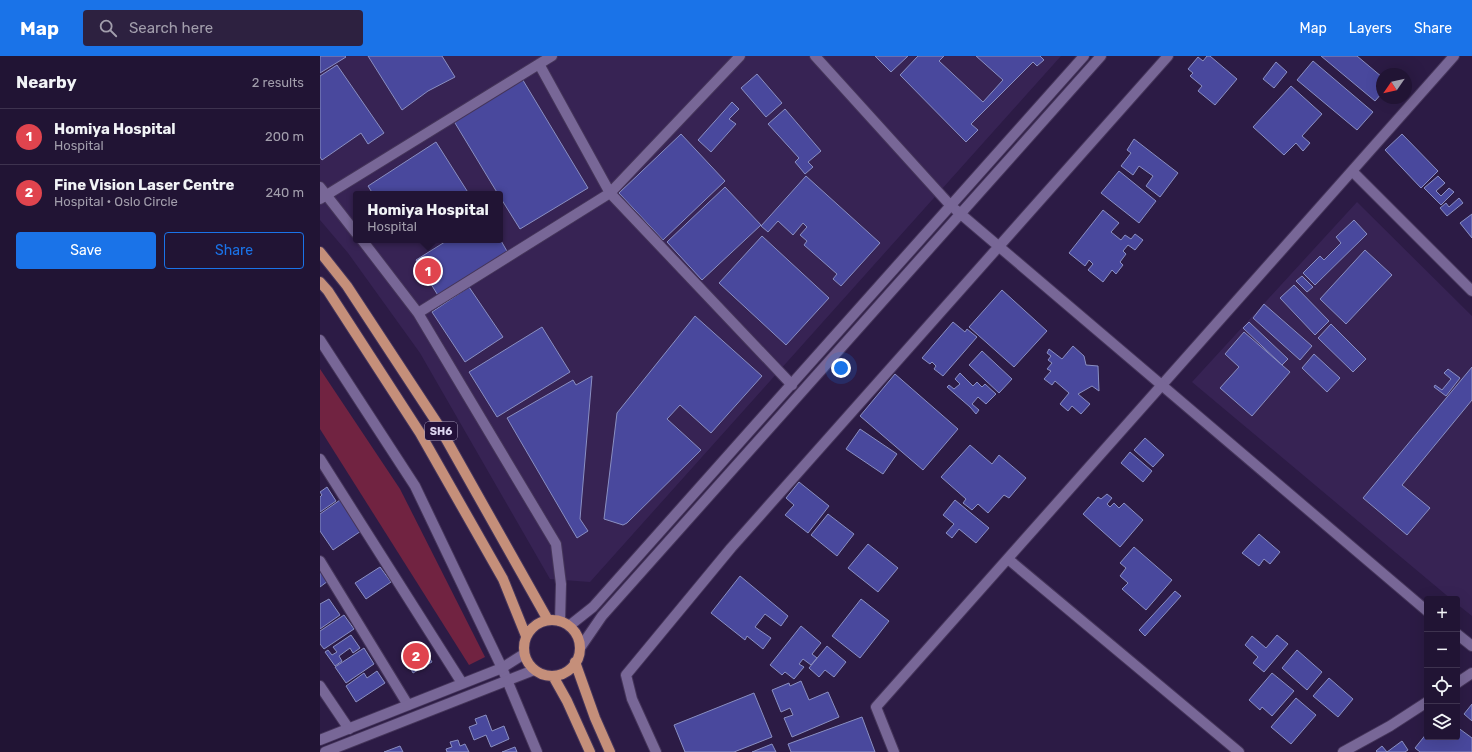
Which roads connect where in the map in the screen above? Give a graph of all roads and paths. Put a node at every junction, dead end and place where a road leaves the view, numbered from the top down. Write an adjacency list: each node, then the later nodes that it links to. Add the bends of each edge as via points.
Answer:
1 (552, 56): 8 (street)
2 (740, 56): 11 (street)
3 (815, 56): 12 (street)
4 (1084, 56): 12 (street)
5 (1101, 56): 13 (street)
6 (1168, 56): 16 (street)
7 (1454, 56): 9 (street)
8 (539, 64): 10 (street); 11 (street)
9 (1352, 171): 19 (street); 23 (street)
10 (322, 193): 14 (street)
11 (610, 193): 20 (street); 22 (street)
12 (951, 206): 13 (street); 22 (street)
13 (960, 214): 16 (street); 33 (street, via 602,616)
14 (353, 229)
15 (364, 243): 20 (street)
16 (999, 247): 23 (street); 52 (street, via 731,548 626,675 632,699)
17 (320, 252): 28 (main road, SH6, via 347,286 437,423)
18 (320, 282): 30 (main road, SH6, via 420,433 502,579)
19 (1472, 291)
20 (418, 313): 29 (street, via 556,544)
21 (320, 340): 36 (street, via 415,486)
22 (792, 385): 29 (street, via 593,607)
23 (1161, 385): 25 (street); 27 (street)
24 (320, 459): 42 (street)
25 (1008, 559): 53 (street, via 876,706); 54 (street)
26 (320, 561): 45 (street)
27 (1424, 608)
28 (548, 620): 29 (main road); 30 (main road, via 538,623)
29 (564, 623): 33 (main road, via 577,635)
30 (526, 636): 34 (main road, SH6)
31 (1460, 636): 32 (street)
32 (1472, 646)
33 (580, 648): 35 (main road)
34 (524, 654): 36 (street); 37 (main road, via 526,661)
35 (575, 662): 39 (main road, via 564,673); 51 (main road)
36 (502, 668): 40 (street); 42 (street)
37 (534, 670): 39 (main road, via 543,675); 40 (street)
38 (1472, 674): 41 (street)
39 (553, 676): 50 (main road)
40 (507, 681): 48 (street); 49 (street)
41 (1460, 681)
42 (462, 683): 45 (street)
43 (320, 686): 46 (street)
44 (1424, 704): 55 (street)
45 (408, 705): 46 (street)
46 (349, 729): 47 (street)
47 (320, 740)
48 (326, 752)
49 (537, 752)
50 (590, 752)
51 (610, 752)
52 (656, 752)
53 (894, 752)
54 (1239, 752)
55 (1343, 752)

